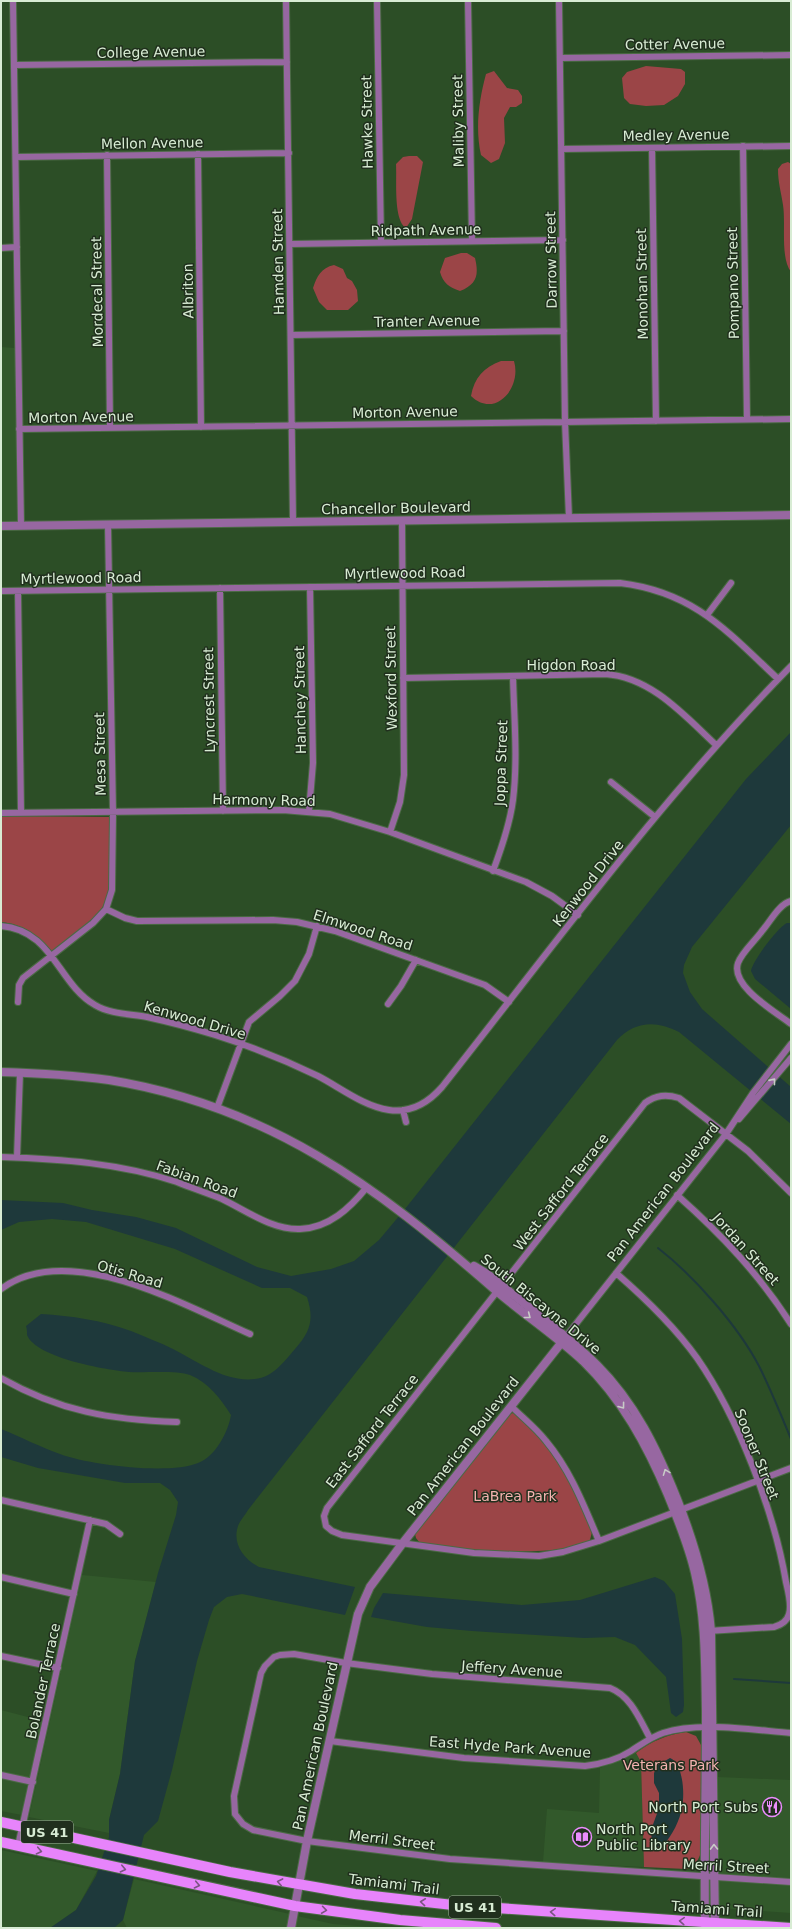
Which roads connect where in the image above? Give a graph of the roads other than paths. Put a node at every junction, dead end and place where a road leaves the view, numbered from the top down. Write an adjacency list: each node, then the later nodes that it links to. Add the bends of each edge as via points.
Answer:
1 (13, 1): 9 (street)
2 (286, 1): 8 (street, Hamden Street)
3 (377, 1): 20 (street, Hawke Street)
4 (468, 1): 19 (street, Maliby Street)
5 (559, 1): 7 (street, Darrow Street)
6 (791, 55): 7 (street, Cotter Avenue)
7 (560, 58): 13 (street, Darrow Street)
8 (287, 62): 9 (street, College Avenue); 14 (street, Hamden Street)
9 (14, 66): 17 (street)
10 (743, 146): 11 (street, Medley Avenue); 12 (street, Medley Avenue); 26 (street, Pompano Street)
11 (791, 146)
12 (652, 148): 13 (street, Medley Avenue); 28 (street, Monohan Street)
13 (561, 149): 18 (street, Darrow Street)
14 (289, 153): 15 (street, Mellon Avenue); 21 (street, Hamden Street)
15 (198, 154): 16 (street, Mellon Avenue); 31 (street, Albriton)
16 (107, 155): 17 (street, Mellon Avenue); 32 (street, Mordecal Street)
17 (16, 156): 23 (street)
18 (563, 240): 19 (street, Ridpath Avenue); 24 (street, Darrow Street)
19 (472, 241): 20 (street, Ridpath Avenue)
20 (381, 242): 21 (street, Ridpath Avenue)
21 (290, 244): 25 (street, Hamden Street)
22 (1, 248): 23 (street)
23 (17, 248): 33 (street)
24 (564, 331): 25 (street, Tranter Avenue); 29 (street, Darrow Street)
25 (291, 335): 30 (street, Hamden Street)
26 (747, 419): 27 (street, Morton Avenue); 28 (street, Morton Avenue)
27 (791, 419)
28 (656, 421): 29 (street, Morton Avenue)
29 (565, 422): 30 (street, Morton Avenue); 35 (street, Darrow Street)
30 (292, 426): 31 (street, Morton Avenue); 37 (street, Hamden Street)
31 (201, 427): 32 (street, Morton Avenue)
32 (110, 428): 33 (street, Morton Avenue)
33 (19, 430): 40 (street)
34 (791, 515): 35 (street, Chancellor Boulevard)
35 (569, 518): 36 (street, Chancellor Boulevard)
36 (402, 521): 37 (street, Chancellor Boulevard); 42 (street, Wexford Street)
37 (293, 522): 38 (street, Chancellor Boulevard)
38 (108, 525): 40 (street, Chancellor Boulevard); 45 (street, Mesa Street)
39 (1, 526): 40 (street, Chancellor Boulevard)
40 (21, 526)
41 (731, 583): 48 (street)
42 (402, 585): 43 (street, Myrtlewood Road); 48 (street, Myrtlewood Road, via 620,582 666,593); 51 (street, Wexford Street)
43 (310, 587): 44 (street, Myrtlewood Road); 56 (street, Hanchey Street, via 313,763)
44 (220, 588): 45 (street, Myrtlewood Road); 55 (street, Lyncrest Street)
45 (109, 590): 47 (street, Myrtlewood Road); 59 (street, Mesa Street)
46 (1, 591): 47 (street, Myrtlewood Road)
47 (18, 591): 58 (street)
48 (707, 615): 52 (street, Myrtlewood Road)
49 (791, 666): 52 (street, Kenwood Drive)
50 (514, 677): 51 (street, Higdon Road); 53 (street, Higdon Road, via 605,674 634,680 659,694); 62 (street, Joppa Street, via 513,799 506,834)
51 (403, 678): 61 (street, Wexford Street, via 404,784)
52 (778, 679): 53 (street, Kenwood Drive)
53 (716, 745): 60 (street, Kenwood Drive)
54 (611, 782): 60 (street)
55 (223, 811): 56 (street, Harmony Road); 59 (street, Harmony Road)
56 (309, 812): 61 (street, Harmony Road, via 346,818)
57 (1, 813): 58 (street, Harmony Road)
58 (21, 813): 59 (street, Harmony Road)
59 (113, 813): 64 (street, Mesa Street, via 113,883)
60 (655, 817): 65 (street, Kenwood Drive)
61 (390, 832): 62 (street, Harmony Road)
62 (494, 871): 65 (street, Harmony Road, via 542,890)
63 (791, 901): 73 (street, via 782,907 740,959 737,970 744,988)
64 (106, 908): 67 (street, Elmwood Road, via 137,921 273,920); 68 (street, Mesa Street, via 94,923)
65 (578, 915): 71 (street, Kenwood Drive)
66 (1, 926): 68 (street, Kenwood Drive, via 20,930 33,937)
67 (317, 926): 69 (street, Elmwood Road); 74 (street, via 309,954 299,975 286,991 250,1020)
68 (51, 956): 70 (street, Mesa Street, via 20,981); 74 (street, Kenwood Drive, via 82,995 95,1005 110,1011 180,1025)
69 (416, 960): 71 (street, Elmwood Road, via 490,987); 72 (street)
70 (18, 1002)
71 (509, 1002): 80 (street, Kenwood Drive, via 437,1093 425,1102)
72 (388, 1004)
73 (791, 1024)
74 (240, 1044): 79 (street); 80 (street, Kenwood Drive, via 301,1068 374,1106 388,1110)
75 (791, 1044): 82 (street, Pan American Boulevard, via 753,1093)
76 (791, 1058): 82 (street, one-way to 76)
77 (1, 1072): 78 (street, South Biscayne Drive)
78 (20, 1073): 79 (street, South Biscayne Drive, via 110,1080 150,1088); 84 (street)
79 (217, 1108): 85 (street, South Biscayne Drive, via 294,1141)
80 (403, 1110): 81 (street)
81 (406, 1122)
82 (726, 1134): 86 (street); 87 (street, Pan American Boulevard); 90 (street, West Safford Terrace, via 679,1098 665,1095 654,1097 642,1106)
83 (1, 1156): 84 (street, Fabian Road)
84 (17, 1157): 85 (street, Fabian Road, via 80,1161 152,1175 199,1190 272,1224 291,1229 312,1228 331,1221 353,1204)
85 (367, 1187): 90 (street, South Biscayne Drive)
86 (791, 1193)
87 (678, 1195): 88 (street, Pan American Boulevard); 91 (street, Jordan Street, via 734,1248)
88 (616, 1273): 93 (street, Pan American Boulevard); 98 (street, Sooner Street, via 657,1310 697,1358 730,1415)
89 (1, 1289): 92 (street, Otis Road, via 18,1278 35,1272 55,1270 83,1273 146,1288)
90 (500, 1289): 93 (street, South Biscayne Drive); 104 (street, East Safford Terrace, via 325,1512 325,1524 335,1533)
91 (791, 1324)
92 (250, 1334)
93 (564, 1339): 95 (street, Pan American Boulevard); 100 (street, South Biscayne Drive, via 628,1415)
94 (1, 1378): 96 (street, via 38,1398 86,1413 124,1420)
95 (511, 1406): 103 (street, via 546,1441 565,1466); 104 (street, Pan American Boulevard)
96 (177, 1422)
97 (791, 1468): 98 (street, East Safford Terrace)
98 (757, 1481): 100 (street, East Safford Terrace); 107 (street, Sooner Street, via 780,1552 791,1607 789,1615 783,1624 774,1627)
99 (1, 1500): 101 (street)
100 (678, 1511): 103 (street, East Safford Terrace); 107 (street, South Biscayne Drive)
101 (90, 1520): 102 (street, via 110,1526); 106 (street, Bolander Terrace)
102 (120, 1534)
103 (599, 1541): 104 (street, East Safford Terrace, via 552,1554 526,1556 474,1553)
104 (402, 1544): 109 (street, Pan American Boulevard, via 365,1595)
105 (1, 1577): 106 (street)
106 (74, 1594): 110 (street, Bolander Terrace)
107 (708, 1631): 111 (street, South Biscayne Drive)
108 (1, 1656): 110 (street)
109 (346, 1663): 113 (street, Jeffery Avenue, via 451,1676 610,1688 618,1691 630,1702); 114 (street, Pan American Boulevard); 119 (street, Merril Street, via 294,1654 280,1655 270,1661 261,1673 236,1785 234,1809 243,1824 258,1832)
110 (58, 1668): 116 (street, Bolander Terrace)
111 (709, 1727): 112 (street, East Hyde Park Avenue); 113 (street, East Hyde Park Avenue, via 681,1728); 122 (street, South Biscayne Drive)
112 (791, 1733)
113 (650, 1738): 114 (street, East Hyde Park Avenue, via 618,1757 585,1766 456,1757)
114 (330, 1741): 119 (street, Pan American Boulevard)
115 (1, 1775): 116 (street)
116 (33, 1782): 118 (street, Bolander Terrace)
117 (1, 1822): 118 (main road, Tamiami Trail / US 41)
118 (23, 1827): 121 (street, Bolander Terrace); 124 (main road, Tamiami Trail / US 41, one-way to 118)
119 (307, 1841): 122 (street, Merril Street, via 450,1859); 124 (street, Pan American Boulevard)
120 (1, 1842): 121 (main road, US 41)
121 (18, 1846): 125 (main road, US 41, one-way to 125)
122 (710, 1877): 123 (street, Merril Street); 126 (street, South Biscayne Drive)
123 (791, 1882)
124 (299, 1886): 125 (street, Pan American Boulevard); 126 (main road, Tamiami Trail / US 41, one-way to 124, via 453,1905)
125 (295, 1906): 127 (street, Pan American Boulevard); 128 (main road, US 41, one-way to 128, via 400,1920)
126 (710, 1925): 129 (main road, Tamiami Trail / US 41)
127 (291, 1928)
128 (496, 1928)
129 (791, 1928)

